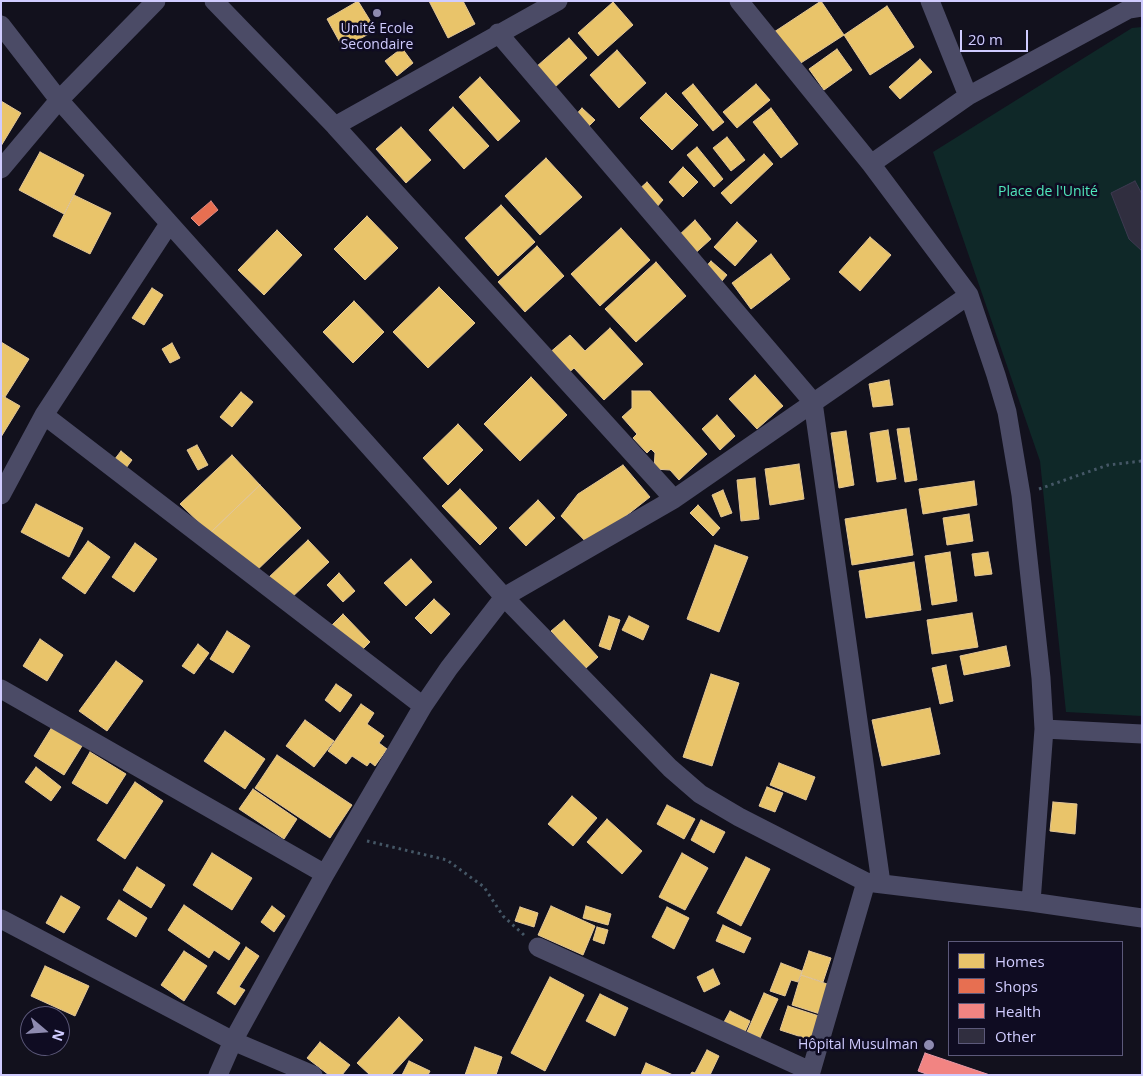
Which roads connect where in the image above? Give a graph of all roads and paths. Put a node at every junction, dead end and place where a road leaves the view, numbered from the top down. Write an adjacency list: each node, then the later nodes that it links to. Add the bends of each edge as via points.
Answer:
1 (156, 1): 10 (street)
2 (214, 1): 11 (street)
3 (558, 1): 8 (street)
4 (739, 1): 12 (street)
5 (930, 1): 9 (street)
6 (1133, 6): 9 (street)
7 (1, 25): 10 (street)
8 (498, 33): 11 (street); 16 (street)
9 (968, 96): 12 (street)
10 (59, 100): 13 (street); 14 (street)
11 (335, 126): 21 (street)
12 (871, 164): 15 (street)
13 (1, 169)
14 (169, 224): 17 (street); 22 (street)
15 (969, 295): 16 (street); 20 (street, via 1008,412)
16 (813, 402): 21 (street); 29 (street)
17 (44, 415): 19 (street); 24 (street)
18 (1142, 461): 20 (path, via 1108,465)
19 (1, 495)
20 (1021, 495): 25 (street)
21 (674, 499): 22 (street)
22 (504, 597): 24 (street); 29 (street, via 670,768 700,794 739,817)
23 (1, 688): 28 (street)
24 (423, 706): 27 (street)
25 (1044, 728): 26 (street); 30 (street)
26 (1142, 734)
27 (348, 836): 28 (street); 33 (path, via 447,860 484,886 503,916)
28 (325, 874): 34 (street)
29 (873, 882): 30 (street); 35 (street)
30 (1031, 902): 31 (street)
31 (1142, 918)
32 (1, 919): 34 (street)
33 (538, 947): 35 (street)
34 (233, 1041): 36 (street); 37 (street)
35 (810, 1073)
36 (218, 1075)
37 (313, 1075)

